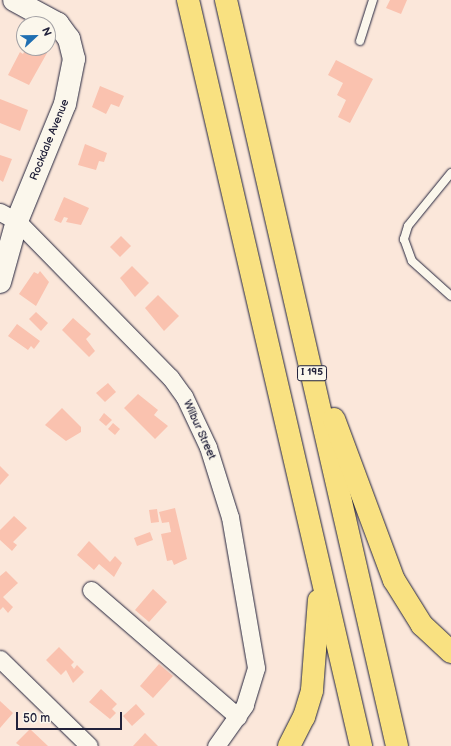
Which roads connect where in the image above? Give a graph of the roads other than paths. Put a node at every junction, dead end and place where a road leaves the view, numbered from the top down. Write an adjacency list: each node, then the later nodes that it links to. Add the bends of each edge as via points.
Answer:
1 (14, 0): 7 (main road, Rockdale Avenue, via 58,24 69,39 74,59 65,104)
2 (188, 0): 11 (highway)
3 (226, 0): 10 (highway, I 195)
4 (373, 0): 5 (lane)
5 (360, 41)
6 (451, 173): 9 (lane, via 408,226 404,239 412,261)
7 (9, 217): 8 (main road, Rockdale Avenue); 15 (street, Wilbur Street, via 174,381 202,433 230,517 256,653 254,680)
8 (0, 282)
9 (451, 296)
10 (305, 340): 13 (highway, via 394,580 422,625); 20 (highway, I 195)
11 (318, 561): 18 (highway, via 318,635 312,690 304,717); 19 (highway)
12 (91, 590): 15 (street)
13 (451, 652)
14 (0, 659): 16 (street)
15 (238, 717): 17 (street, Wilbur Street)
16 (88, 746)
17 (216, 746)
18 (289, 746)
19 (361, 746)
20 (397, 746)

